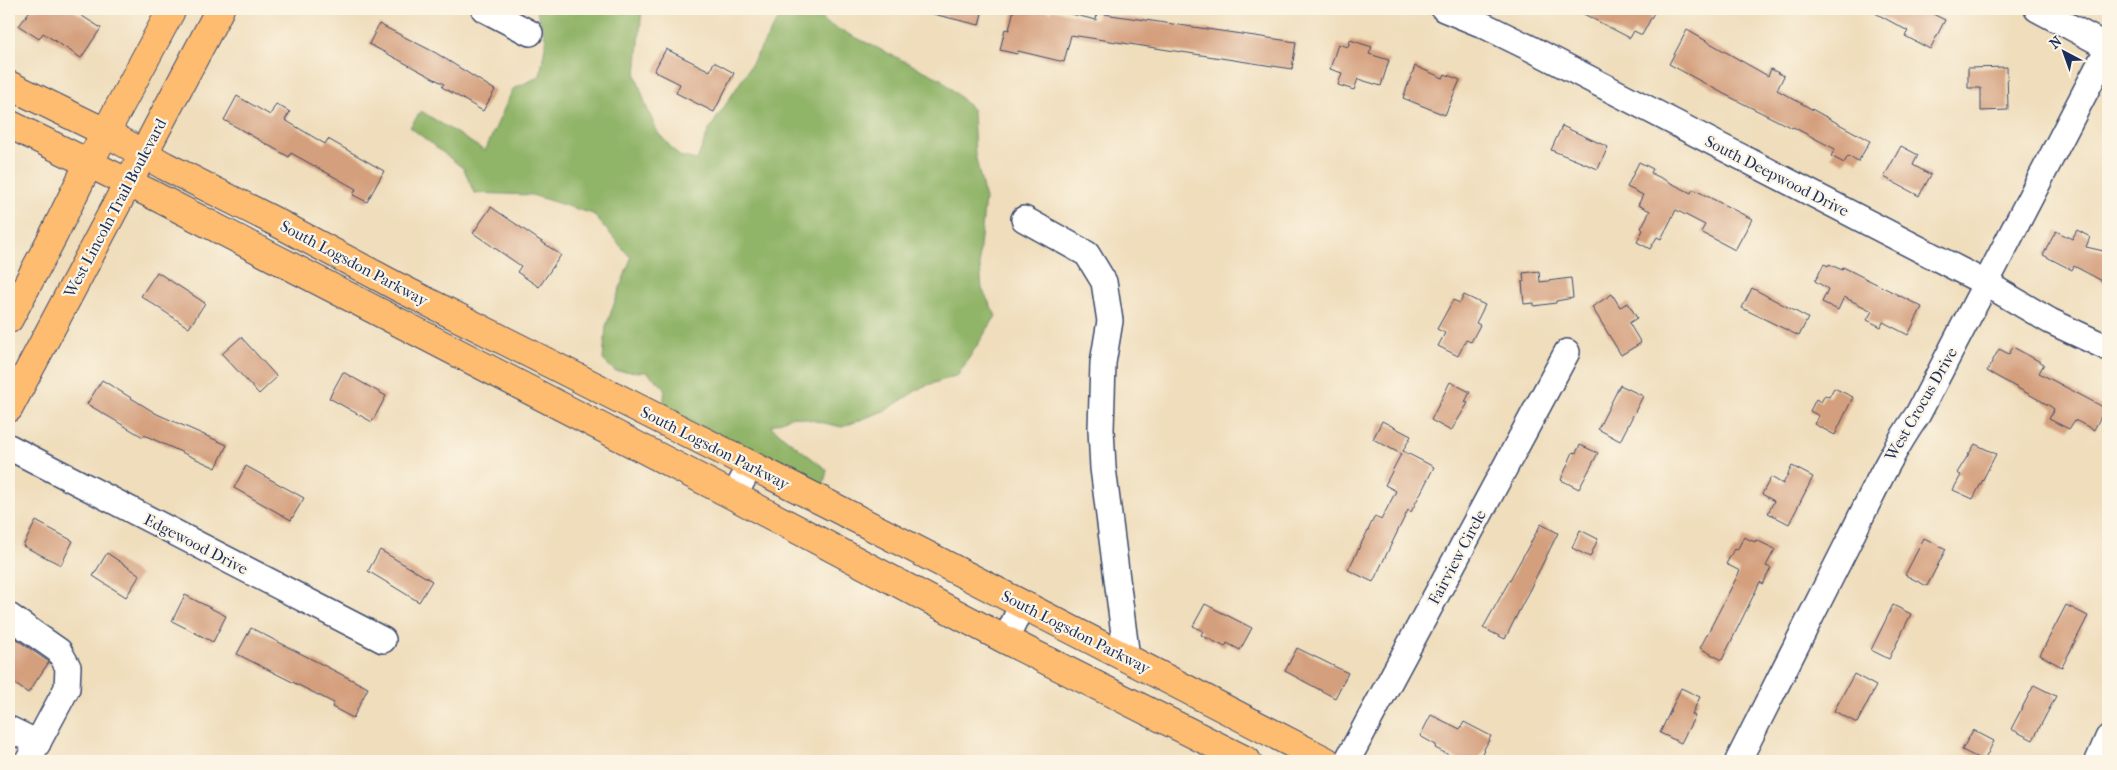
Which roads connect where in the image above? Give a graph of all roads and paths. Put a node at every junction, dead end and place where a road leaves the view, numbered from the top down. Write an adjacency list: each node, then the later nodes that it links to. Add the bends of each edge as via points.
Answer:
1 (172, 9): 10 (main road)
2 (220, 9): 11 (main road, West Lincoln Trail Boulevard)
3 (484, 9): 6 (street)
4 (1444, 9): 15 (street, South Deepwood Drive, via 1524,45)
5 (2037, 9): 7 (street)
6 (530, 33)
7 (2108, 47): 15 (street, West Crocus Drive)
8 (9, 85): 10 (main road, South Logsdon Parkway)
9 (9, 124): 12 (main road, South Logsdon Parkway)
10 (105, 132): 11 (main road, South Logsdon Parkway); 12 (main road)
11 (144, 154): 13 (main road, West Lincoln Trail Boulevard); 21 (main road, South Logsdon Parkway)
12 (89, 163): 13 (main road, South Logsdon Parkway); 16 (main road)
13 (128, 183): 19 (main road, West Lincoln Trail Boulevard); 22 (main road, South Logsdon Parkway)
14 (1024, 219): 27 (street, via 1087,254 1104,282 1110,322 1103,363 1103,468)
15 (1987, 284): 17 (street, South Deepwood Drive, via 2050,321); 34 (street, West Crocus Drive, via 1918,414 1875,485)
16 (9, 319)
17 (2108, 348)
18 (1567, 352): 33 (street, Fairview Circle)
19 (9, 408)
20 (9, 448): 25 (street, Edgewood Drive)
21 (750, 466): 22 (street); 23 (main road, South Logsdon Parkway)
22 (734, 496): 26 (main road, South Logsdon Parkway)
23 (1022, 604): 26 (street); 27 (main road, South Logsdon Parkway)
24 (9, 616): 30 (street, via 59,651 68,667 67,688)
25 (383, 640)
26 (1006, 640): 31 (main road, South Logsdon Parkway)
27 (1128, 658): 32 (main road, South Logsdon Parkway)
28 (9, 729): 30 (street)
29 (2108, 738): 35 (street)
30 (33, 752)
31 (1247, 761)
32 (1326, 761)
33 (1347, 761)
34 (1738, 761)
35 (2098, 761)

